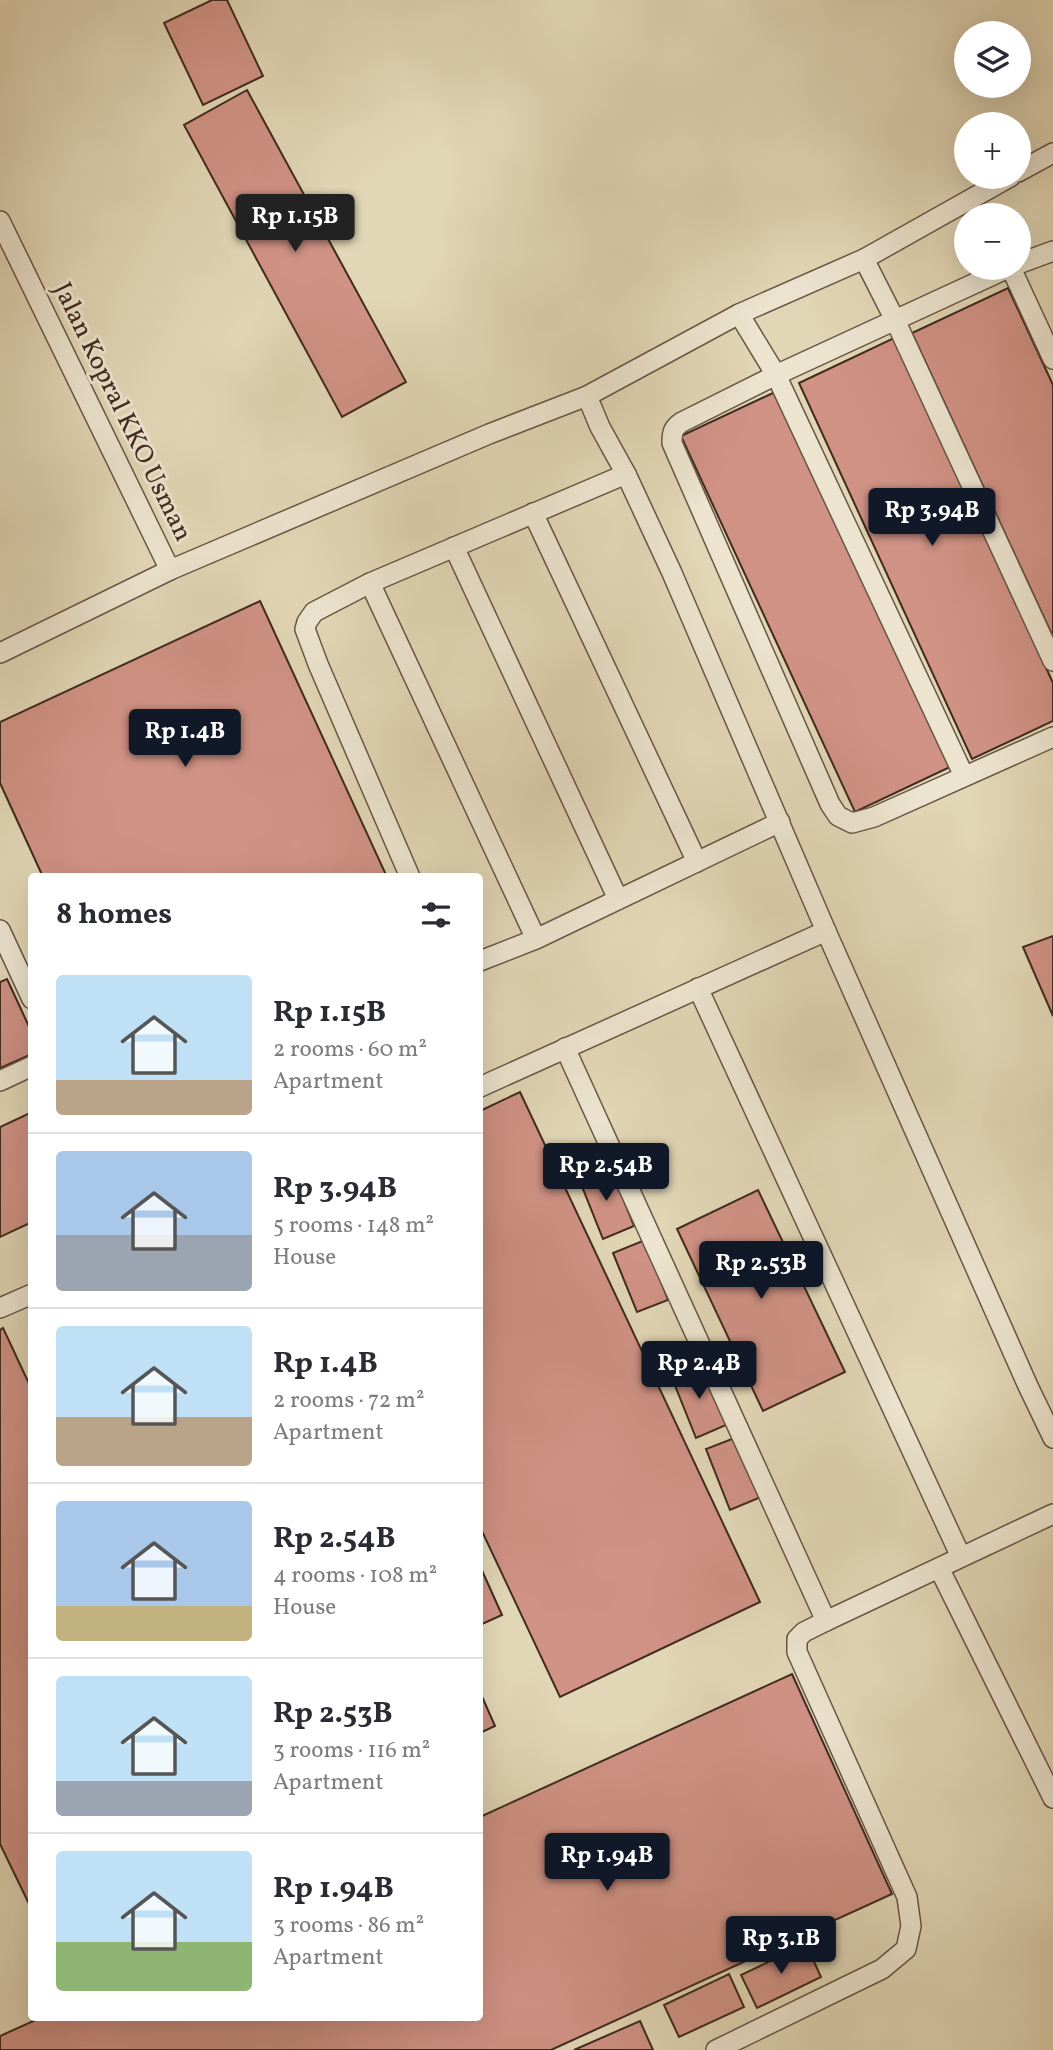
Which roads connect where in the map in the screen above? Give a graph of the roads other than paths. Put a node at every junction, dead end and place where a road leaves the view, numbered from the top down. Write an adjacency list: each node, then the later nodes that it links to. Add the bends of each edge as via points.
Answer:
1 (1053, 153): 2 (lane)
2 (1031, 165)
3 (989, 189): 6 (lane)
4 (0, 221): 18 (lane, Jalan Kopral KKO Usman)
5 (1053, 251): 7 (lane)
6 (864, 259): 10 (lane); 11 (lane)
7 (1031, 259)
8 (983, 280): 11 (lane)
9 (1016, 280): 12 (lane)
10 (739, 314): 13 (lane); 14 (lane)
11 (895, 320): 13 (lane); 21 (lane)
12 (1053, 359)
13 (776, 375): 23 (lane); 23 (lane, via 675,427 672,443 830,804 838,816 852,823)
14 (587, 396): 15 (lane); 18 (lane, via 489,433)
15 (626, 474): 16 (lane); 24 (lane)
16 (533, 513): 17 (lane); 25 (lane)
17 (454, 548): 19 (lane); 27 (lane)
18 (170, 570): 20 (lane, Jalan Kopral KKO Usman)
19 (370, 583): 26 (lane, via 314,612 305,629); 30 (lane)
20 (0, 653)
21 (1053, 662)
22 (1053, 737): 23 (lane)
23 (964, 776)
24 (780, 822): 25 (lane); 29 (lane)
25 (696, 862): 27 (lane)
26 (408, 873)
27 (618, 899): 30 (lane)
28 (0, 930): 31 (lane)
29 (826, 931): 33 (lane); 41 (lane)
30 (536, 939): 32 (lane)
31 (6, 960): 34 (lane)
32 (483, 960)
33 (698, 988): 35 (lane); 43 (lane)
34 (28, 993)
35 (565, 1048): 38 (lane); 45 (lane)
36 (28, 1068): 37 (lane)
37 (0, 1081)
38 (483, 1086)
39 (28, 1296): 40 (lane)
40 (0, 1308)
41 (1053, 1438)
42 (1053, 1514): 43 (lane)
43 (961, 1557): 44 (lane)
44 (939, 1568): 45 (lane); 46 (lane)
45 (826, 1620): 47 (lane, via 797,1639 797,1652 906,1897 911,1926 906,1949 882,1969)
46 (1053, 1798)
47 (716, 2050)

